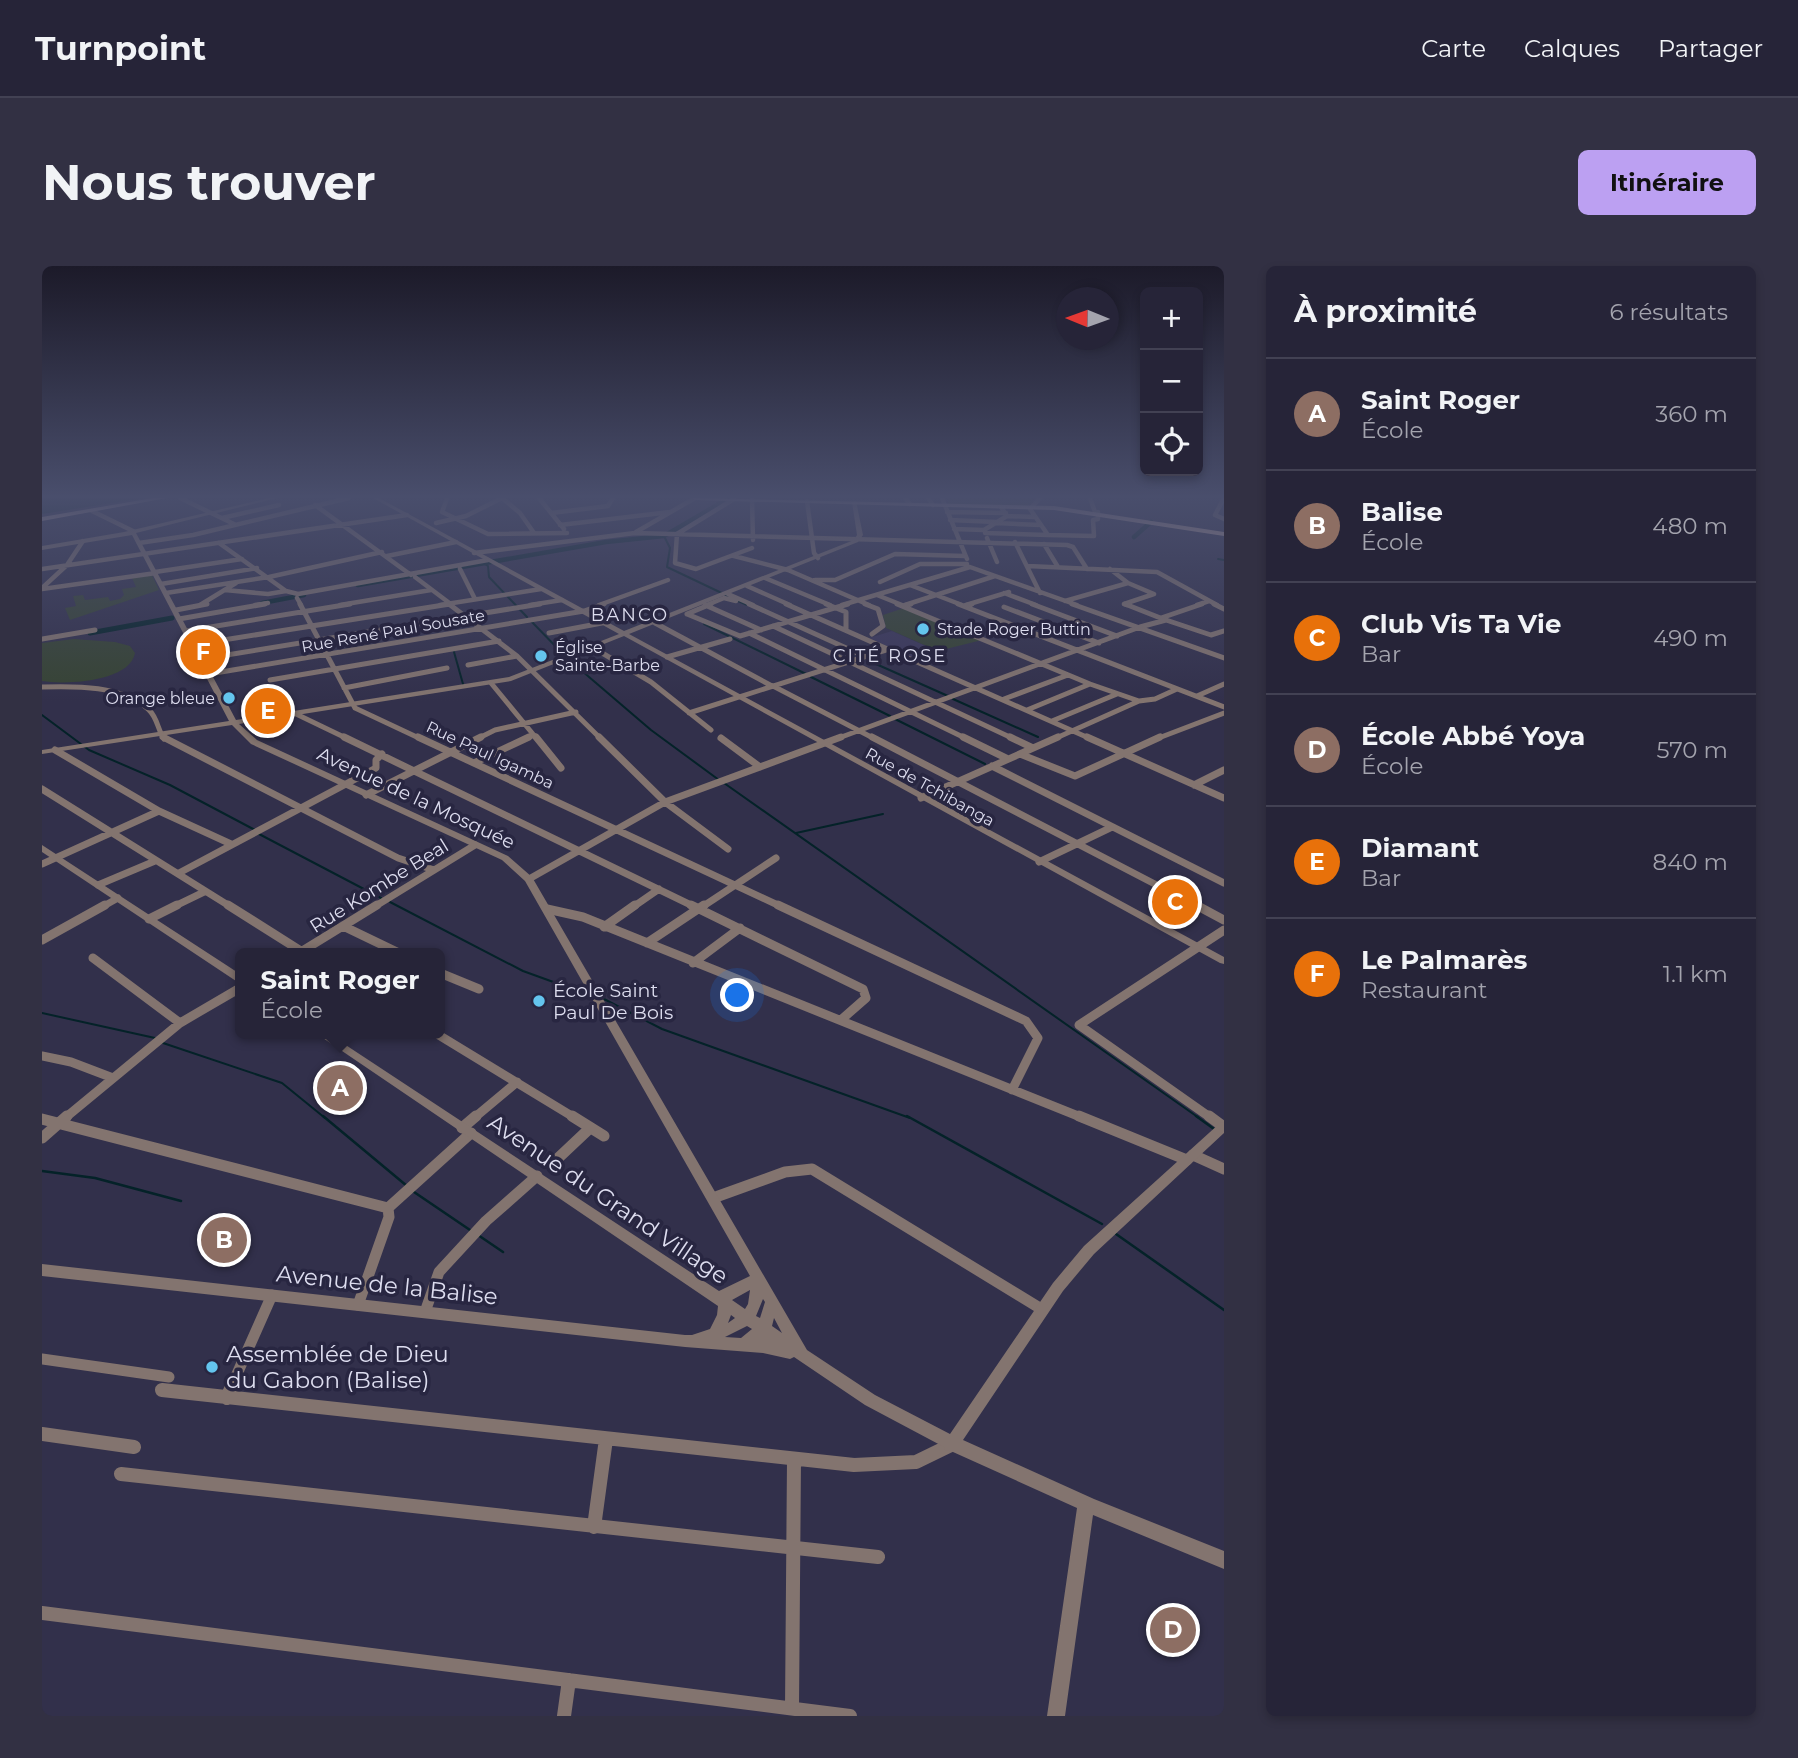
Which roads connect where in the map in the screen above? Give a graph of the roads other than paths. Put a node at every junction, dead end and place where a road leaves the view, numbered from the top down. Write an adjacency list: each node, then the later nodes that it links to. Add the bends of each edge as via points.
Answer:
1 (67, 565): 41 (street)
2 (63, 566): 22 (street)
3 (152, 566): 27 (street, Avenue de la Mosquée)
4 (201, 566): 27 (street)
5 (253, 566): 21 (street)
6 (326, 566): 30 (street)
7 (399, 566): 28 (street)
8 (471, 566): 28 (street)
9 (498, 566): 42 (street, Rue de Tchibanga)
10 (683, 566): 11 (street)
11 (706, 566)
12 (770, 566): 26 (street)
13 (799, 566): 26 (street)
14 (868, 566): 33 (street, via 835,580)
15 (916, 566): 35 (street)
16 (965, 566): 17 (street)
17 (970, 566): 29 (street); 38 (street)
18 (1028, 566): 20 (street); 48 (street)
19 (1085, 566): 24 (street)
20 (1058, 567): 24 (street)
21 (257, 568): 30 (street); 36 (street)
22 (42, 569)
23 (460, 569): 53 (street)
24 (1087, 569): 25 (street)
25 (1110, 569): 37 (street); 57 (street, via 1158,572)
26 (785, 571): 31 (street); 33 (street)
27 (156, 573): 36 (street, Avenue de la Mosquée); 41 (street)
28 (413, 576): 44 (street); 45 (street, via 303,594)
29 (995, 576): 40 (street); 51 (street)
30 (269, 577): 34 (street); 45 (street)
31 (765, 578): 39 (street); 63 (street)
32 (668, 580): 67 (street, Rue René Paul Sousate)
33 (806, 580): 55 (street)
34 (239, 581): 43 (street); 46 (street)
35 (880, 582)
36 (161, 583): 46 (street, Avenue de la Mosquée)
37 (1128, 583): 56 (street); 71 (street, via 1154,594 1124,605)
38 (910, 585): 50 (street); 51 (street)
39 (747, 586): 49 (street); 68 (street)
40 (1024, 587): 47 (street); 48 (street)
41 (42, 588)
42 (541, 589): 53 (street); 54 (street, Rue de Tchibanga)
43 (225, 590): 45 (street); 69 (street)
44 (431, 590): 59 (street); 66 (street)
45 (286, 591)
46 (166, 593): 69 (street, Avenue de la Mosquée)
47 (1004, 593): 62 (street); 88 (street)
48 (1040, 593): 56 (street)
49 (727, 594): 60 (street); 72 (street)
50 (877, 595): 55 (street); 61 (street)
51 (935, 595): 61 (street); 62 (street)
52 (297, 598): 66 (street)
53 (475, 599): 59 (street)
54 (562, 600): 67 (street, Rue de Tchibanga); 70 (street)
55 (857, 601): 63 (street); 87 (street, via 881,613 883,628)
56 (1065, 601): 77 (street)
57 (1209, 601): 65 (street); 71 (street)
58 (268, 603): 69 (street)
59 (449, 603): 70 (street); 75 (street)
60 (704, 605): 72 (street, via 729,598); 74 (street); 81 (street); 85 (street, via 686,613 734,636)
61 (903, 606): 106 (street)
62 (964, 606): 98 (street)
63 (835, 607): 68 (street); 79 (street, via 846,613)
64 (1004, 607): 93 (street)
65 (1224, 609)
66 (305, 611): 75 (street); 82 (street)
67 (581, 611): 73 (street, Rue de Tchibanga); 78 (street, Rue René Paul Sousate)
68 (813, 614): 72 (street); 79 (street)
69 (178, 616): 82 (street, Avenue de la Mosquée)
70 (467, 616): 78 (street); 90 (street)
71 (1162, 619): 77 (street); 83 (street, via 1211,635)
72 (786, 622): 76 (street); 102 (street)
73 (603, 623): 84 (street); 86 (street, Rue de Tchibanga)
74 (655, 623): 86 (street); 96 (street)
75 (312, 625): 90 (street); 94 (street)
76 (774, 626): 81 (street); 105 (street)
77 (1140, 627): 88 (street); 103 (street)
78 (483, 628): 92 (street); 99 (street, Rue René Paul Sousate)
79 (846, 629): 97 (street)
80 (95, 630): 89 (street)
81 (761, 630): 85 (street)
82 (186, 631): 94 (street, Avenue de la Mosquée)
83 (1224, 631)
84 (549, 633)
85 (749, 633): 110 (street)
86 (625, 634): 95 (street); 101 (street, Rue de Tchibanga)
87 (872, 634)
88 (1117, 636): 93 (street)
89 (42, 639)
90 (319, 639): 99 (street); 104 (street)
91 (730, 639): 96 (street)
92 (499, 642): 100 (street); 109 (street)
93 (1098, 643): 98 (street)
94 (192, 645): 104 (street, Avenue de la Mosquée)
95 (592, 647): 111 (street); 136 (street, via 651,682)
96 (699, 648): 101 (street); 118 (street)
97 (889, 649): 102 (street); 120 (street)
98 (1078, 650): 106 (street); 122 (street)
99 (328, 654): 109 (street); 112 (street, Rue René Paul Sousate)
100 (517, 656): 107 (street); 111 (street)
101 (667, 657): 126 (street, Rue de Tchibanga)
102 (863, 657): 105 (street)
103 (1224, 658)
104 (202, 659): 112 (street, Avenue de la Mosquée)
105 (846, 661): 110 (street); 129 (street)
106 (1042, 663): 113 (street); 120 (street)
107 (468, 665)
108 (447, 668): 121 (street)
109 (334, 669): 114 (street); 121 (street)
110 (823, 669): 118 (street); 134 (street)
111 (534, 671): 115 (street); 133 (street)
112 (209, 674): 140 (street, Avenue de la Mosquée)
113 (1068, 675): 116 (street); 127 (street)
114 (270, 680)
115 (491, 683): 130 (street); 139 (street)
116 (1090, 684): 123 (street); 132 (street)
117 (1224, 684): 125 (street)
118 (773, 686): 126 (street); 143 (street)
119 (42, 687): 144 (street, via 73,686 132,699 149,709)
120 (977, 687): 127 (street); 129 (street)
121 (344, 688): 130 (street)
122 (1177, 689): 125 (street); 128 (street)
123 (1117, 694): 128 (street); 138 (street)
124 (258, 695): 135 (street)
125 (1197, 696): 131 (street)
126 (737, 697): 136 (street); 147 (street, Rue de Tchibanga)
127 (1004, 699): 132 (street)
128 (1139, 701): 142 (street)
129 (936, 703): 134 (street); 149 (street)
130 (351, 704): 135 (street); 151 (street, Rue Paul Igamba)
131 (1224, 706)
132 (1027, 710): 138 (street)
133 (576, 712): 139 (street); 170 (street)
134 (912, 712): 143 (street); 156 (street)
135 (291, 713): 140 (street); 154 (street)
136 (689, 713): 141 (street)
137 (1224, 713): 153 (street)
138 (1052, 721): 142 (street)
139 (523, 722): 145 (street); 151 (street)
140 (234, 723): 144 (street); 164 (street, Avenue de la Mosquée, via 267,750)
141 (711, 730)
142 (1073, 730): 149 (street); 153 (street)
143 (858, 731): 148 (street); 163 (street)
144 (160, 734): 150 (street); 171 (street, via 164,740)
145 (534, 735): 157 (street); 159 (street)
146 (721, 738): 160 (street)
147 (813, 743): 148 (street, Rue de Tchibanga); 160 (street)
148 (823, 743): 168 (street, Rue de Tchibanga)
149 (1033, 748): 155 (street)
150 (55, 750): 152 (street); 172 (street)
151 (449, 751): 157 (street, Rue Paul Igamba); 161 (street)
152 (42, 752)
153 (1124, 753): 155 (street, via 1071,776); 165 (street)
154 (382, 754): 161 (street); 164 (street, via 376,768)
155 (1020, 754): 156 (street)
156 (1008, 759): 158 (street)
157 (474, 763): 174 (street, Rue Paul Igamba)
158 (992, 766): 163 (street); 173 (street)
159 (561, 768)
160 (760, 768): 170 (street)
161 (415, 770): 167 (street); 181 (street)
162 (1224, 770): 165 (street)
163 (958, 781): 168 (street); 176 (street)
164 (343, 785): 167 (street, Avenue de la Mosquée); 171 (street)
165 (1194, 785): 169 (street)
166 (42, 789): 175 (street)
167 (366, 796): 178 (street, Avenue de la Mosquée)
168 (921, 798): 185 (street, Rue de Tchibanga)
169 (1224, 799)
170 (665, 802): 174 (street); 180 (street)
171 (302, 807): 177 (street); 187 (street, via 398,858)
172 (159, 811): 175 (street); 177 (street)
173 (1110, 828): 176 (street); 191 (street)
174 (618, 829): 181 (street); 190 (street, Rue Paul Igamba)
175 (114, 833): 182 (street); 184 (street)
176 (1077, 844): 185 (street); 199 (street)
177 (231, 845): 188 (street)
178 (475, 845): 187 (street, Rue Kombe Beal); 189 (street, Avenue de la Mosquée, via 505,858)
179 (42, 848): 182 (street)
180 (728, 849)
181 (582, 851): 189 (street); 193 (street)
182 (56, 858): 186 (street); 192 (street)
183 (776, 858): 190 (street)
184 (155, 861): 188 (street); 192 (street)
185 (1039, 862): 206 (street, Rue de Tchibanga)
186 (42, 864)
187 (434, 870): 200 (street, Rue Kombe Beal)
188 (179, 873): 194 (street)
189 (529, 879): 197 (street, Avenue de la Mosquée)
190 (733, 883): 196 (street); 224 (street, Rue Paul Igamba, via 1026,1021 1038,1038)
191 (1224, 883)
192 (98, 885): 195 (street)
193 (659, 889): 196 (street); 201 (street)
194 (204, 892): 198 (street); 207 (street)
195 (118, 898): 198 (street); 204 (street)
196 (697, 907): 202 (street); 205 (street)
197 (547, 909): 201 (street); 236 (street, Avenue de la Mosquée)
198 (149, 919): 214 (street)
199 (1224, 920)
200 (343, 926): 208 (street, Rue Kombe Beal); 209 (street)
201 (604, 927): 205 (street)
202 (740, 928): 212 (street); 217 (street, via 863,989 866,998)
203 (1224, 930): 206 (street)
204 (42, 940)
205 (646, 943): 212 (street)
206 (1198, 947): 211 (street, Rue de Tchibanga); 228 (street, via 1079,1026)
207 (294, 948)
208 (310, 948)
209 (389, 948)
210 (93, 958): 218 (street)
211 (1224, 961)
212 (693, 963): 217 (street)
213 (445, 975): 215 (street)
214 (235, 976)
215 (479, 989)
216 (235, 991): 218 (street)
217 (841, 1020): 224 (street)
218 (180, 1023): 222 (street)
219 (330, 1039): 229 (street, Avenue du Grand Village)
220 (445, 1039): 223 (street)
221 (42, 1056): 222 (street)
222 (113, 1078): 226 (street)
223 (517, 1082): 227 (street); 229 (street)
224 (1012, 1090): 232 (street)
225 (42, 1119): 226 (street)
226 (59, 1124): 231 (street); 237 (street)
227 (589, 1129): 230 (street); 233 (street)
228 (1221, 1129): 232 (street)
229 (467, 1130): 235 (street, Avenue du Grand Village); 237 (street)
230 (604, 1136)
231 (42, 1138)
232 (1190, 1157): 234 (street); 244 (street, via 1105,1233)
233 (554, 1162)
234 (1224, 1170)
235 (537, 1176): 241 (street, Avenue du Grand Village); 245 (street, via 486,1221 439,1272)
236 (713, 1198): 239 (street, Avenue de la Mosquée); 244 (street, via 785,1171 813,1169)
237 (388, 1208): 243 (street, via 389,1217)
238 (42, 1270): 240 (street, Avenue de la Balise)
239 (755, 1275): 241 (street); 242 (street, Avenue de la Mosquée); 246 (street, via 756,1303)
240 (272, 1295): 243 (street, Avenue de la Balise); 253 (street)
241 (722, 1301): 246 (street, Avenue du Grand Village); 248 (street, via 724,1315)
242 (772, 1302): 247 (street); 251 (street, Avenue de la Mosquée)
243 (358, 1305): 245 (street, Avenue de la Balise)
244 (1043, 1310): 256 (street)
245 (425, 1312): 249 (street, Avenue de la Balise)
246 (748, 1317): 247 (street, Avenue du Grand Village); 248 (street)
247 (764, 1328): 250 (street); 251 (street, Avenue du Grand Village)
248 (715, 1334): 249 (street)
249 (685, 1341): 250 (street, Avenue de la Balise)
250 (744, 1344): 251 (street, Avenue de la Balise)
251 (802, 1355): 256 (street, Avenue du Grand Village)
252 (42, 1359): 253 (street)
253 (227, 1398): 255 (street)
254 (42, 1434): 257 (street)
255 (606, 1439): 258 (street); 261 (street)
256 (951, 1445): 258 (street, via 927,1461 879,1465); 260 (street, Avenue du Grand Village)
257 (134, 1447)
258 (794, 1460): 262 (street)
259 (121, 1474): 261 (street)
260 (1086, 1505): 264 (street, Avenue du Grand Village); 270 (street)
261 (594, 1527): 262 (street)
262 (793, 1548): 263 (street); 267 (street)
263 (878, 1557)
264 (1224, 1560)
265 (42, 1613): 266 (street)
266 (569, 1680): 267 (street); 268 (street)
267 (792, 1709): 269 (street)
268 (564, 1716)
269 (850, 1716)
270 (1056, 1716)

